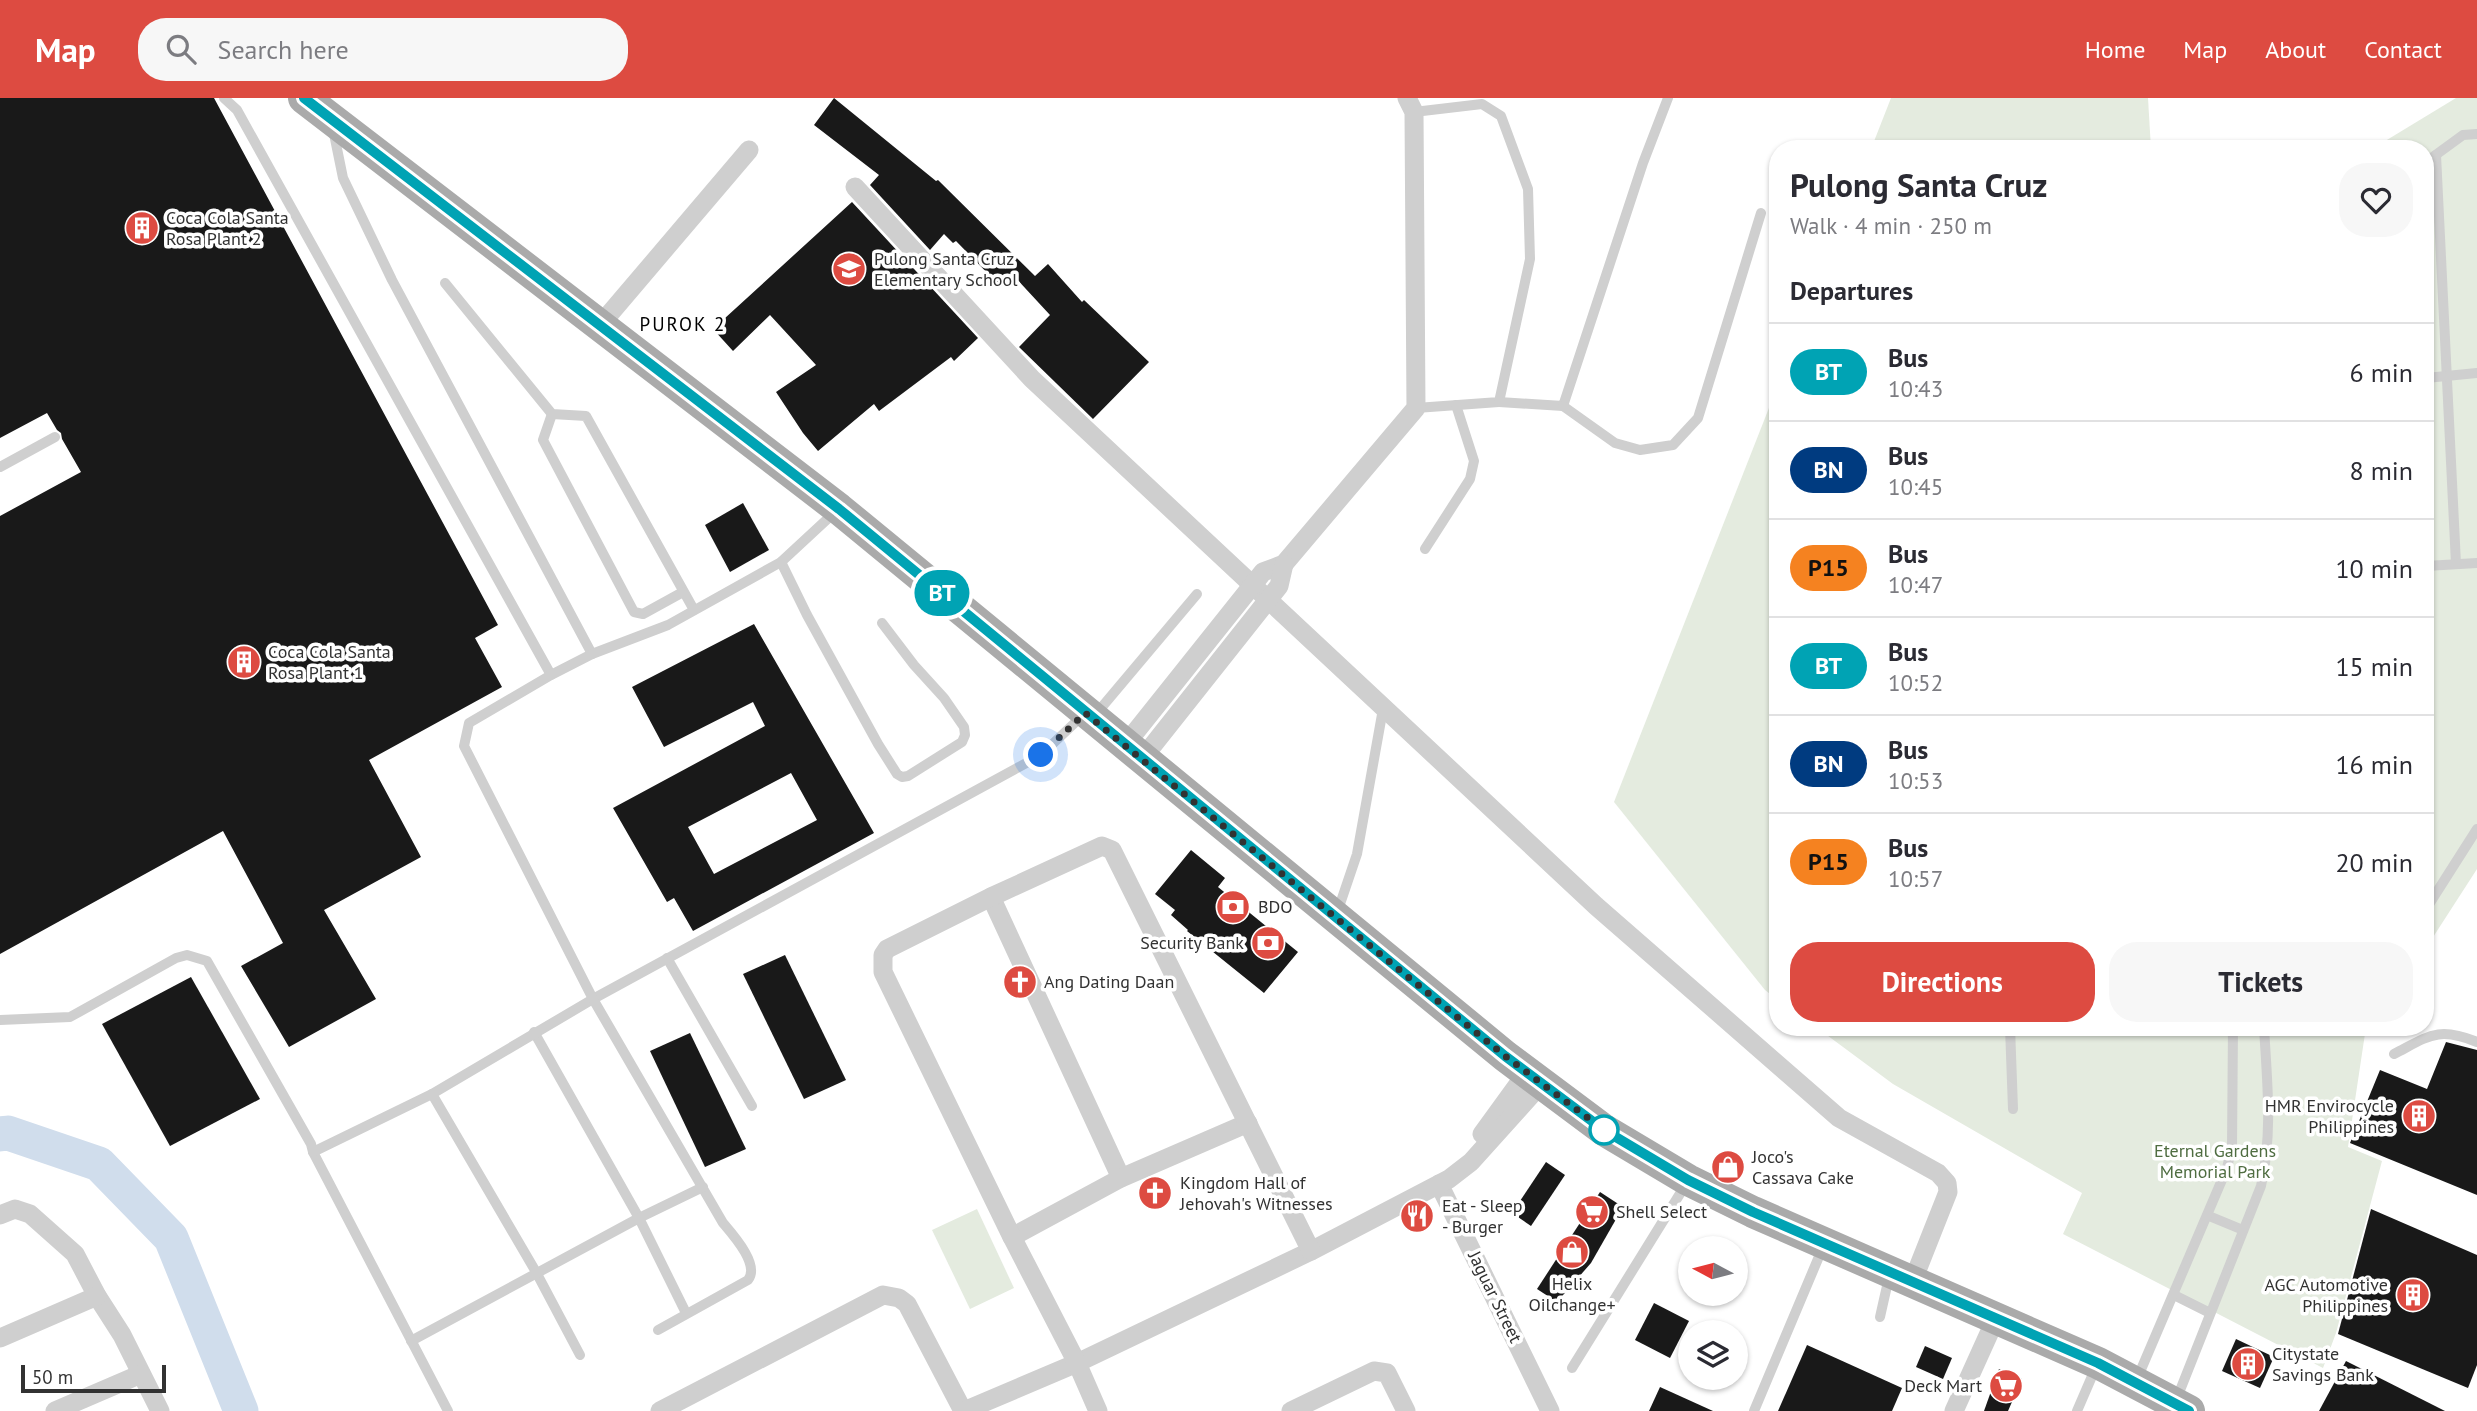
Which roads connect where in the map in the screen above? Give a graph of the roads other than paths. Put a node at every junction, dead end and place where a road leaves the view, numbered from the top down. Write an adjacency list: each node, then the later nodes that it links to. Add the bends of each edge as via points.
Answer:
1 (223, 98): 38 (lane, via 237,110)
2 (304, 98): 6 (main road)
3 (1668, 98): 19 (lane)
4 (1482, 101): 5 (lane); 17 (lane, via 1501,116 1528,189 1530,259)
5 (1410, 105): 20 (street)
6 (332, 120): 13 (main road); 37 (lane, via 343,178 392,280)
7 (2477, 134): 9 (lane, via 2463,135)
8 (749, 150): 13 (street)
9 (2435, 155): 15 (lane)
10 (855, 187): 31 (street, via 1032,379)
11 (1761, 213): 19 (lane, via 1698,418 1673,445 1640,450 1615,443)
12 (445, 283): 21 (lane)
13 (601, 324): 24 (main road)
14 (2477, 373): 15 (lane)
15 (2446, 376): 16 (lane); 28 (lane)
16 (2434, 377)
17 (1499, 402): 18 (lane); 19 (lane)
18 (1456, 405): 20 (lane); 25 (lane, via 1474,461 1471,480)
19 (1563, 407)
20 (1416, 408): 27 (street)
21 (552, 414): 32 (lane, via 586,416); 32 (lane, via 543,440 634,612 643,614)
22 (55, 437): 23 (lane)
23 (0, 467)
24 (839, 509): 26 (lane); 40 (main road)
25 (1425, 549)
26 (781, 562): 35 (lane); 36 (lane, via 878,744 902,777 962,742 964,727)
27 (1284, 564): 31 (street, via 1263,572); 34 (street, via 1279,586)
28 (2456, 564): 29 (lane); 30 (lane)
29 (2477, 564)
30 (2434, 565)
31 (1252, 585): 34 (street); 41 (street)
32 (683, 592): 35 (lane)
33 (1197, 594): 40 (lane)
34 (1269, 600): 39 (street); 41 (street)
35 (694, 610): 37 (lane)
36 (882, 623)
37 (592, 654): 38 (lane)
38 (551, 675): 47 (lane, via 469,723 464,746)
39 (1383, 709): 45 (lane, via 1357,854); 75 (street, via 1596,906 1839,1118 1947,1183 1948,1192)
40 (1089, 716): 41 (main road); 46 (lane, via 1041,755)
41 (1134, 752): 45 (main road)
42 (2477, 830): 44 (lane)
43 (991, 897): 61 (street, via 1102,846 1112,850); 63 (street); 71 (street, via 887,949 883,972)
44 (2434, 897)
45 (1336, 916): 57 (main road)
46 (667, 958): 47 (lane); 59 (lane)
47 (593, 999): 49 (lane); 66 (lane)
48 (0, 1020): 62 (lane, via 71,1017 176,958 187,955 207,961)
49 (534, 1032): 58 (lane); 69 (lane)
50 (2434, 1035): 55 (lane, via 2443,1032)
51 (2010, 1036): 60 (lane)
52 (2233, 1036): 68 (lane, via 2232,1146)
53 (2264, 1036): 70 (lane, via 2267,1159)
54 (2432, 1036): 56 (lane)
55 (2477, 1042)
56 (2394, 1054)
57 (1534, 1078): 64 (main road, via 1604,1130); 65 (street, via 1463,1157 1456,1172)
58 (432, 1094): 62 (lane); 74 (lane)
59 (752, 1106)
60 (2012, 1109)
61 (1248, 1123): 63 (street); 73 (street)
62 (313, 1152): 84 (lane)
63 (1121, 1178): 71 (street)
64 (1688, 1180): 72 (main road); 88 (lane)
65 (1439, 1184): 73 (street); 100 (street, Jaguar Street)
66 (703, 1187): 69 (lane); 78 (lane, via 752,1273 748,1280)
67 (0, 1215): 77 (street, via 15,1209 30,1214 75,1254)
68 (2209, 1216): 70 (lane); 76 (lane)
69 (639, 1217): 74 (lane); 78 (lane)
70 (2243, 1230): 79 (lane)
71 (1012, 1237): 86 (street)
72 (1825, 1243): 75 (main road); 101 (lane)
73 (1311, 1251): 86 (street)
74 (536, 1272): 84 (lane); 85 (lane)
75 (1901, 1278): 80 (lane); 81 (main road)
76 (2174, 1294): 79 (lane); 90 (lane)
77 (97, 1296): 83 (street); 89 (street)
78 (686, 1313): 82 (lane)
79 (2210, 1313): 91 (lane)
80 (1880, 1317)
81 (1996, 1318): 87 (main road); 102 (street)
82 (658, 1330)
83 (0, 1338)
84 (411, 1341): 94 (lane)
85 (580, 1355)
86 (1077, 1363): 96 (street); 97 (street)
87 (2098, 1363): 90 (main road); 103 (lane)
88 (1572, 1368)
89 (141, 1374): 92 (street); 93 (street)
90 (2136, 1382): 91 (main road)
91 (2182, 1407)
92 (55, 1411)
93 (160, 1411)
94 (448, 1411)
95 (660, 1411): 96 (street, via 883,1295 907,1304)
96 (963, 1411)
97 (1098, 1411)
98 (1291, 1411): 99 (street, via 1374,1371 1387,1373)
99 (1406, 1411)
100 (1550, 1411)
101 (1754, 1411)
102 (1954, 1411)
103 (2077, 1411)

